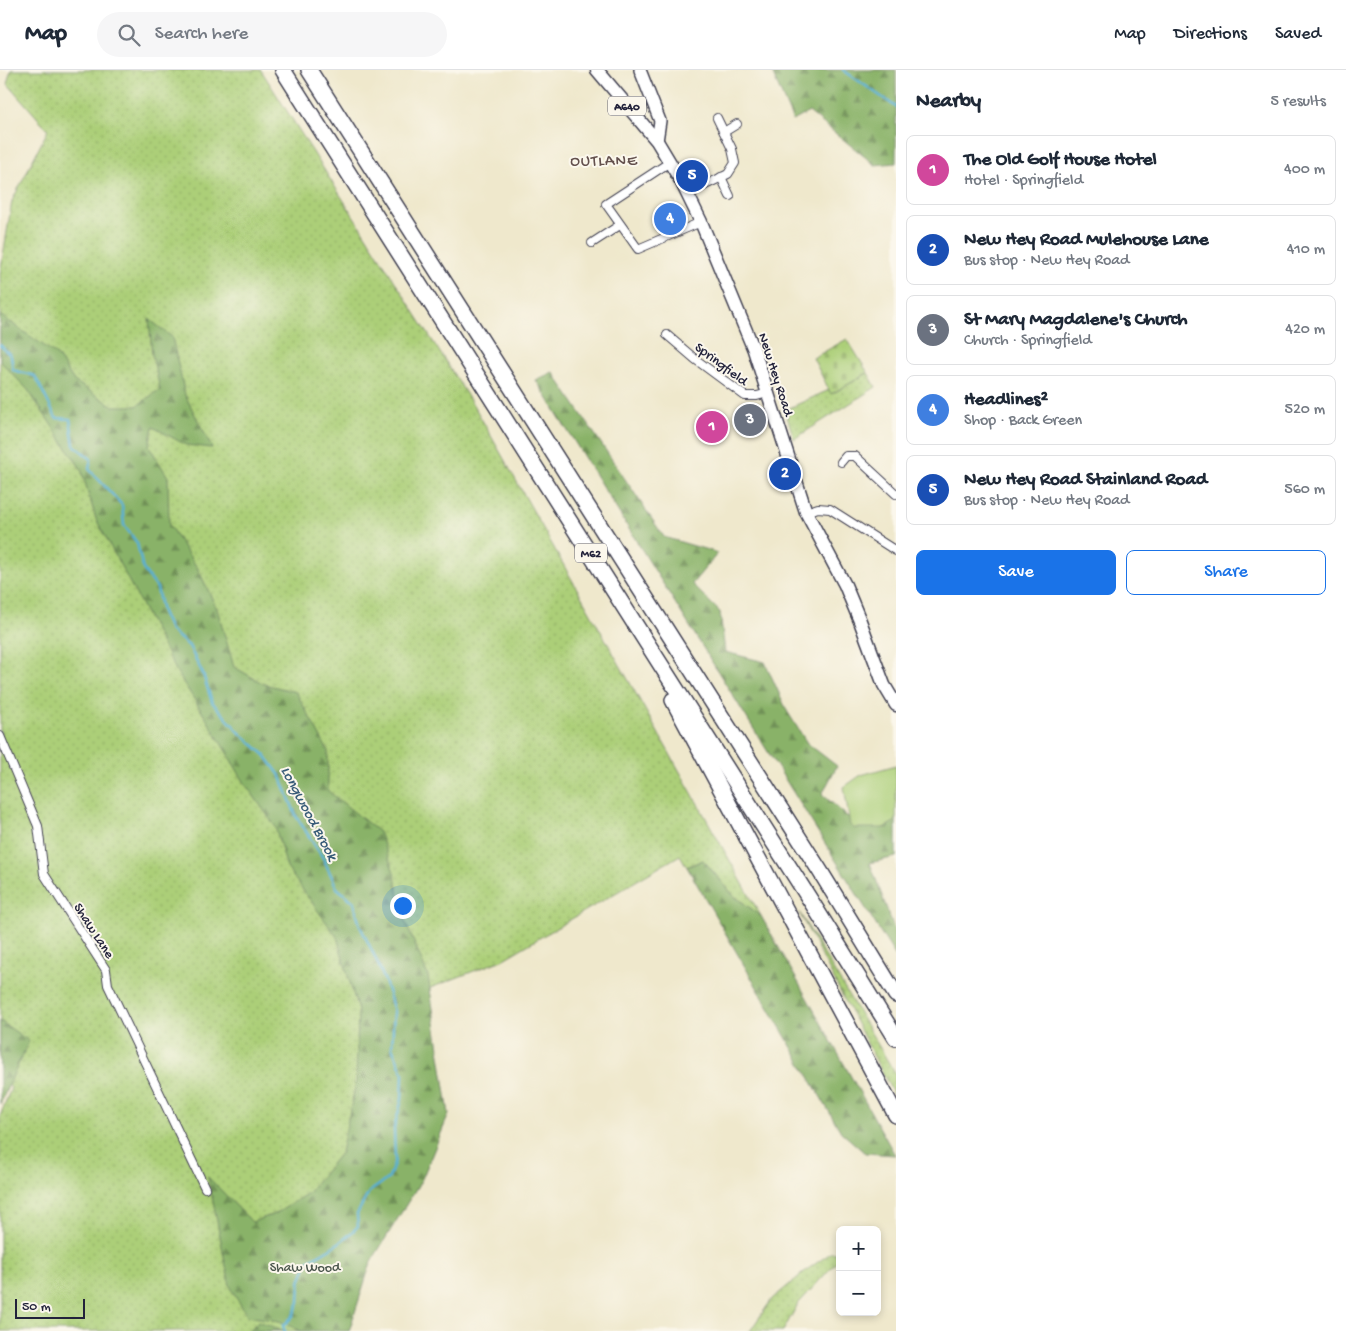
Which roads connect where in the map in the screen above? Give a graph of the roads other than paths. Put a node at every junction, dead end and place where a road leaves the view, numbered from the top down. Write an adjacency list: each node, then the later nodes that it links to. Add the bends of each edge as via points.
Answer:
1 (283, 70): 22 (highway, M62)
2 (310, 70): 25 (highway, M62)
3 (598, 70): 8 (main road, New Hey Road / A640)
4 (640, 70): 8 (main road, via 660,121)
5 (717, 118): 7 (street)
6 (737, 124): 7 (street)
7 (724, 132): 10 (street, via 736,163 728,174)
8 (658, 142): 9 (main road, New Hey Road / A640)
9 (670, 162): 11 (main road, New Hey Road / A640); 14 (street, via 606,204)
10 (721, 177): 11 (street); 12 (street)
11 (687, 194): 13 (main road, New Hey Road / A640)
12 (730, 196)
13 (701, 222): 14 (street, via 638,249); 17 (main road, New Hey Road / A640, via 754,350)
14 (620, 225): 15 (street)
15 (592, 243)
16 (667, 335): 17 (street, Springfield, via 745,396)
17 (768, 394): 20 (main road, New Hey Road / A640)
18 (841, 462): 19 (street, via 846,456 855,456)
19 (896, 494)
20 (806, 512): 21 (street, via 830,509); 23 (main road, New Hey Road / A640, via 845,585 884,685)
21 (896, 551)
22 (612, 588): 26 (highway, M62); 27 (highway)
23 (896, 705)
24 (0, 736): 28 (street, Shaw Lane, via 38,826 44,874 106,970 108,985)
25 (895, 994)
26 (896, 1038)
27 (896, 1115)
28 (205, 1188)

